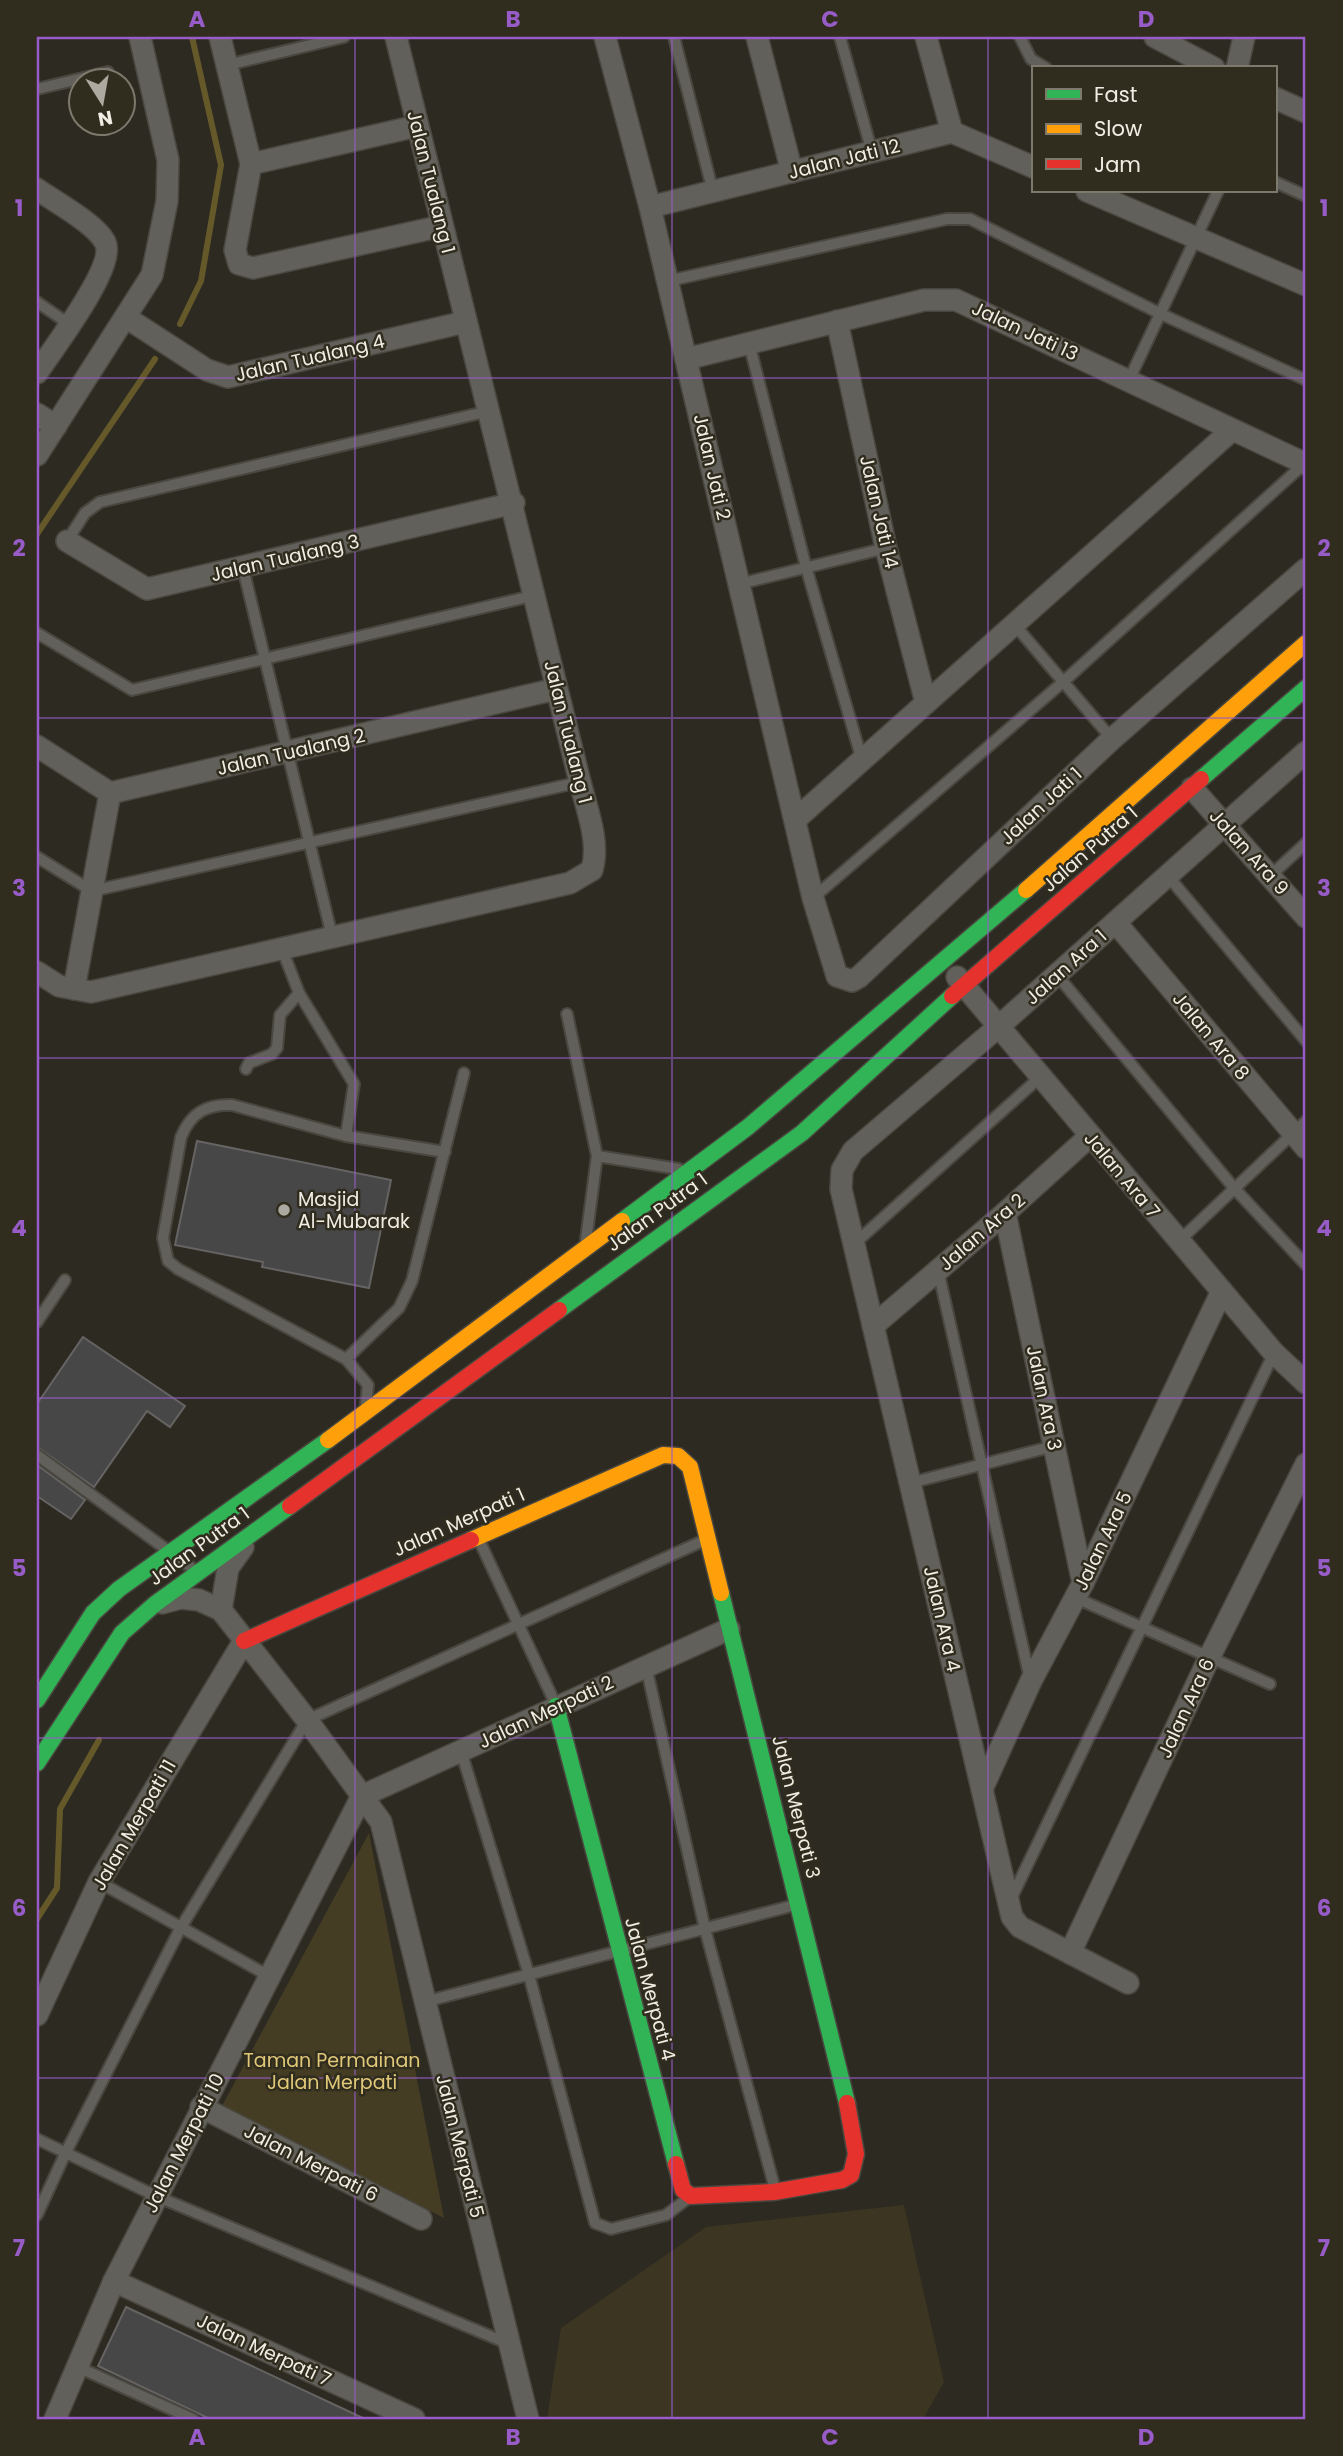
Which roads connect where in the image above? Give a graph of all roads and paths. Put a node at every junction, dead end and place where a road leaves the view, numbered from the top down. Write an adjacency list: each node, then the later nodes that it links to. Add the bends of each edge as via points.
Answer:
1 (140, 37): 40 (street, via 168,160 167,201 152,275)
2 (220, 37): 13 (street)
3 (344, 37): 13 (lane)
4 (396, 37): 21 (street, Jalan Tualang 1)
5 (605, 37): 33 (street, Jalan Jati 2)
6 (674, 37): 29 (lane)
7 (757, 37): 26 (street)
8 (840, 37): 23 (lane)
9 (926, 37): 22 (street)
10 (1020, 37): 14 (lane, via 1031,60)
11 (1155, 37): 15 (street)
12 (1244, 37): 16 (street)
13 (227, 65): 24 (street)
14 (1042, 66)
15 (1210, 66)
16 (1237, 66)
17 (66, 82): 18 (lane)
18 (37, 89)
19 (1276, 98): 20 (street)
20 (1306, 112)
21 (418, 126): 24 (street); 34 (street, Jalan Tualang 1)
22 (952, 132): 23 (street, Jalan Jati 12); 25 (street)
23 (872, 152): 26 (street, Jalan Jati 12)
24 (251, 164): 34 (street, via 235,250 235,258 246,268)
25 (1032, 167)
26 (792, 172): 29 (street, Jalan Jati 12)
27 (1276, 182): 32 (lane)
28 (37, 189): 43 (street, via 97,232 106,244 106,260 98,278)
29 (713, 191): 33 (street, Jalan Jati 12)
30 (1089, 192): 35 (street)
31 (1218, 192): 35 (lane)
32 (1306, 197)
33 (650, 207): 36 (street, Jalan Jati 2)
34 (442, 226): 42 (street, Jalan Tualang 1)
35 (1196, 238): 37 (street); 39 (lane)
36 (668, 281): 39 (lane, via 958,218 981,223); 45 (street, Jalan Jati 2)
37 (1306, 285)
38 (37, 302): 43 (lane)
39 (1161, 314): 47 (lane); 48 (lane)
40 (127, 318): 42 (street, Jalan Tualang 4, via 207,370 228,377); 51 (street)
41 (837, 321): 44 (street, Jalan Jati 13); 47 (street, Jalan Jati 13, via 924,300 956,300); 57 (street, Jalan Jati 14)
42 (466, 322): 49 (street, Jalan Tualang 1)
43 (69, 324): 46 (street)
44 (749, 343): 45 (street, Jalan Jati 13); 58 (lane)
45 (686, 359): 61 (street, Jalan Jati 2)
46 (37, 373)
47 (1129, 380): 52 (street, Jalan Jati 13)
48 (1306, 380)
49 (489, 411): 55 (street, Jalan Tualang 1); 56 (lane, via 100,502 85,513)
50 (37, 414): 51 (street)
51 (55, 426): 53 (street)
52 (1231, 431): 54 (street, Jalan Jati 13); 63 (street)
53 (37, 455)
54 (1306, 463): 67 (lane)
55 (514, 503): 59 (street, Jalan Tualang 3); 62 (street, Jalan Tualang 1)
56 (67, 541): 59 (street, Jalan Tualang 3, via 143,589)
57 (886, 548): 58 (lane); 70 (street, Jalan Jati 14)
58 (806, 567): 61 (lane); 75 (lane)
59 (243, 568): 66 (lane)
60 (1306, 569): 71 (street, Jalan Jati 1)
61 (739, 584): 79 (street, Jalan Jati 2)
62 (536, 595): 66 (lane); 69 (street, Jalan Tualang 1)
63 (1014, 624): 67 (lane); 70 (street)
64 (37, 633): 66 (lane, via 132,690)
65 (1306, 643): 92 (main road, Jalan Putra 1)
66 (265, 660): 73 (lane)
67 (1063, 682): 71 (lane); 87 (lane)
68 (1306, 688): 77 (main road, Jalan Putra 1)
69 (556, 690): 73 (street, Jalan Tualang 2); 76 (street, Jalan Tualang 1)
70 (926, 703): 75 (street)
71 (1112, 739): 87 (street, Jalan Jati 1, via 852,981 844,981 833,970)
72 (37, 746): 78 (street)
73 (288, 752): 78 (street, Jalan Tualang 2); 81 (lane)
74 (1306, 752): 80 (street, Jalan Ara 1)
75 (862, 760): 79 (street)
76 (580, 782): 81 (lane); 90 (street, Jalan Tualang 1, via 595,858 592,870 582,878)
77 (1192, 788): 80 (street, Jalan Ara 9); 95 (main road, Jalan Putra 1)
78 (110, 793): 86 (street)
79 (796, 818): 87 (street, Jalan Jati 2)
80 (1225, 825): 84 (street, Jalan Ara 1); 85 (street, Jalan Ara 9)
81 (309, 842): 86 (lane); 90 (lane)
82 (1306, 843): 85 (lane)
83 (37, 857): 86 (lane)
84 (1168, 876): 89 (street, Jalan Ara 1); 100 (lane)
85 (1270, 876): 88 (street, Jalan Ara 9)
86 (92, 891): 96 (street)
87 (813, 898)
88 (1306, 917)
89 (1115, 923): 94 (street, Jalan Ara 1); 104 (street, Jalan Ara 8)
90 (332, 936): 91 (street, Jalan Tualang 1)
91 (282, 949): 96 (street, Jalan Tualang 1, via 91,992); 97 (lane)
92 (945, 961): 95 (street, Jalan Ara 7); 109 (main road, Jalan Putra 1)
93 (37, 972): 96 (street, Jalan Tualang 1, via 59,986)
94 (1057, 975): 99 (street, Jalan Ara 1); 110 (lane)
95 (964, 985): 99 (street, Jalan Ara 7); 132 (main road, Jalan Putra 1, via 802,1133)
96 (74, 989)
97 (299, 993): 101 (lane, via 277,1024 277,1048); 105 (lane, via 354,1084)
98 (567, 1014): 108 (lane)
99 (997, 1028): 103 (street, Jalan Ara 7); 111 (street, Jalan Ara 1, via 853,1151 842,1170)
100 (1306, 1041)
101 (246, 1069)
102 (464, 1073): 107 (lane)
103 (1039, 1078): 106 (street, Jalan Ara 7); 114 (lane)
104 (1302, 1134): 110 (lane)
105 (346, 1136): 107 (lane); 123 (lane, via 232,1105 200,1111 181,1137 163,1251 178,1269)
106 (1090, 1136): 112 (street, Jalan Ara 2); 113 (street, Jalan Ara 7)
107 (445, 1152): 123 (lane, via 412,1282 399,1308)
108 (597, 1156): 109 (lane); 115 (lane)
109 (689, 1171): 115 (main road, Jalan Putra 1)
110 (1234, 1188): 113 (lane); 116 (lane)
111 (841, 1189): 114 (street, Jalan Ara 4)
112 (1005, 1213): 117 (street, Jalan Ara 2); 126 (street, Jalan Ara 3)
113 (1179, 1241): 119 (street, Jalan Ara 7)
114 (853, 1244): 121 (street, Jalan Ara 4)
115 (584, 1249): 125 (main road, Jalan Putra 1)
116 (1306, 1265)
117 (938, 1270): 121 (street, Jalan Ara 2); 129 (lane)
118 (65, 1280): 120 (lane)
119 (1222, 1291): 122 (street, Jalan Ara 7); 137 (street, Jalan Ara 5)
120 (37, 1322)
121 (873, 1325): 131 (street, Jalan Ara 4)
122 (1274, 1353): 124 (street, Jalan Ara 7); 141 (lane)
123 (346, 1359): 125 (lane, via 368,1385)
124 (1306, 1382)
125 (363, 1411): 135 (main road, Jalan Putra 1)
126 (1054, 1446): 129 (lane); 137 (street, Jalan Ara 3)
127 (37, 1455): 135 (lane)
128 (1306, 1464): 144 (street, Jalan Ara 6)
129 (982, 1465): 131 (lane); 146 (lane)
130 (690, 1467): 133 (main road, Jalan Merpati 1, via 678,1456 663,1455); 134 (main road, Jalan Merpati 3)
131 (910, 1483): 153 (street, Jalan Ara 4)
132 (252, 1534): 136 (main road, Jalan Putra 1); 139 (street, via 228,1568)
133 (478, 1537): 140 (lane); 143 (main road, Jalan Merpati 1)
134 (708, 1539): 140 (lane); 142 (main road, Jalan Merpati 3)
135 (172, 1551): 136 (lane); 148 (main road, Jalan Putra 1, via 93,1613)
136 (198, 1573): 138 (main road, Jalan Putra 1)
137 (1079, 1591): 141 (lane); 146 (street, Jalan Ara 5)
138 (155, 1604): 139 (street, via 181,1598); 152 (main road, Jalan Putra 1, via 122,1633)
139 (221, 1610): 143 (street, Jalan Merpati 5)
140 (518, 1624): 149 (lane); 150 (lane)
141 (1143, 1628): 144 (lane); 156 (lane)
142 (730, 1629): 145 (street, Jalan Merpati 2); 157 (main road, Jalan Merpati 3)
143 (244, 1641): 150 (street, Jalan Merpati 5); 155 (street, Jalan Merpati 11)
144 (1210, 1656): 147 (lane); 161 (street, Jalan Ara 6)
145 (646, 1666): 149 (street, Jalan Merpati 2); 159 (lane)
146 (1031, 1681): 153 (street, Jalan Ara 5)
147 (1270, 1684)
148 (37, 1700)
149 (556, 1706): 151 (street, Jalan Merpati 2); 160 (main road, Jalan Merpati 4)
150 (307, 1720): 154 (street, Jalan Merpati 5); 158 (lane)
151 (461, 1751): 154 (street, Jalan Merpati 2); 162 (lane)
152 (37, 1763)
153 (982, 1789): 156 (street, Jalan Ara 4)
154 (362, 1796): 163 (street, Jalan Merpati 10); 165 (street, Jalan Merpati 5, via 380,1822)
155 (99, 1882): 158 (lane); 166 (street, Jalan Merpati 11)
156 (1009, 1903): 161 (street, Jalan Ara 4, via 1017,1925)
157 (798, 1905): 159 (lane); 170 (main road, Jalan Merpati 3, via 859,2158 850,2176 838,2184)
158 (180, 1929): 163 (lane); 169 (lane)
159 (705, 1929): 160 (lane); 170 (lane)
160 (618, 1951): 162 (lane); 172 (main road, Jalan Merpati 4, via 681,2186)
161 (1070, 1953): 164 (street, Jalan Ara 4)
162 (529, 1975): 165 (lane); 172 (lane, via 595,2223 611,2229 666,2216)
163 (269, 1976): 167 (street, Jalan Merpati 10)
164 (1128, 1983)
165 (424, 2002): 176 (street, Jalan Merpati 5)
166 (37, 2015)
167 (201, 2107): 171 (street, Jalan Merpati 10); 174 (street, Jalan Merpati 6)
168 (37, 2139): 169 (lane)
169 (65, 2152): 171 (lane); 173 (lane)
170 (775, 2192): 172 (main road)
171 (156, 2196): 175 (street, Jalan Merpati 10); 176 (lane)
172 (691, 2196)
173 (37, 2215)
174 (421, 2219)
175 (114, 2281): 177 (street, Jalan Merpati 10); 180 (street, Jalan Merpati 7)
176 (510, 2344): 181 (street, Jalan Merpati 5)
177 (78, 2367): 178 (street, Jalan Merpati 10); 179 (lane)
178 (55, 2419)
179 (194, 2419)
180 (414, 2419)
181 (528, 2419)

